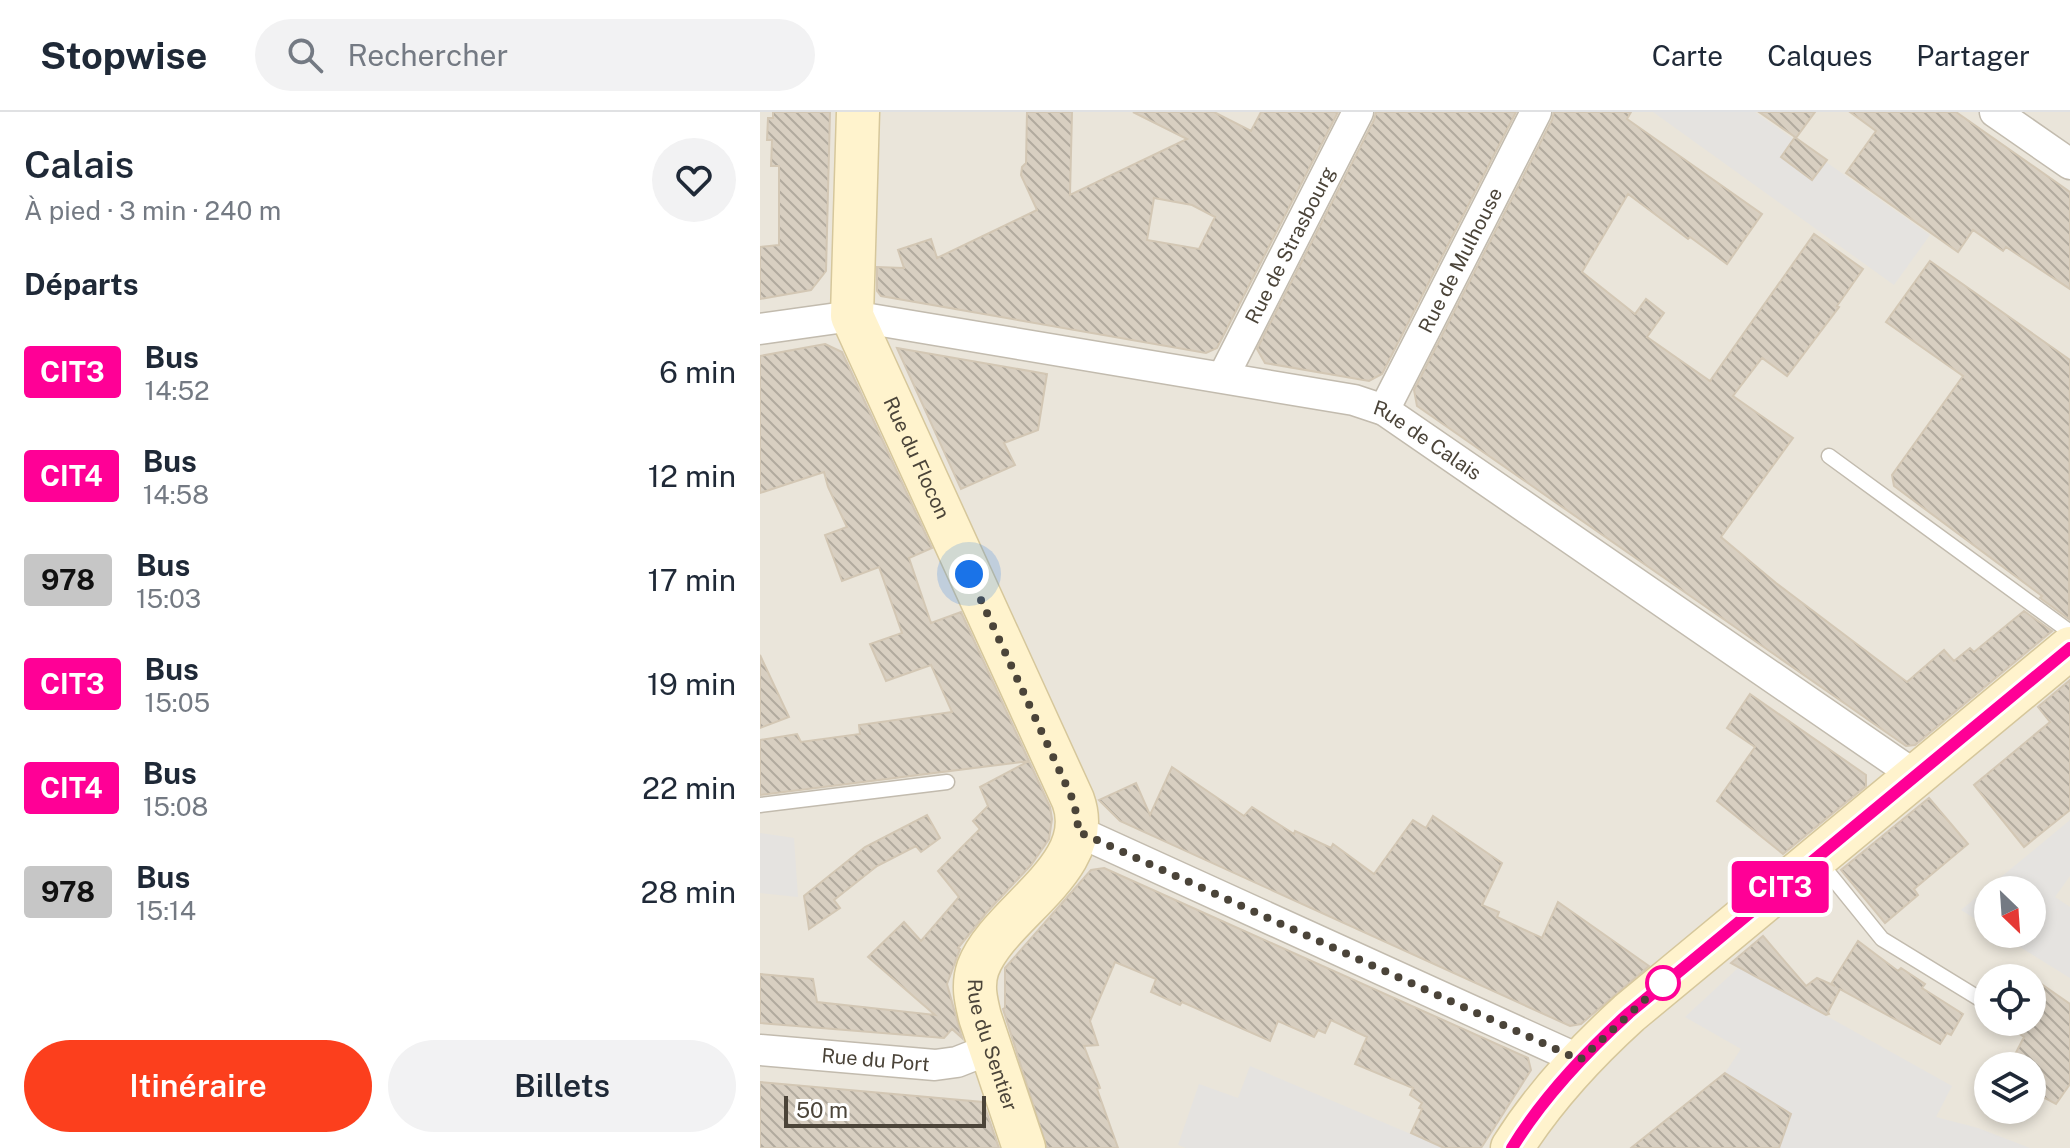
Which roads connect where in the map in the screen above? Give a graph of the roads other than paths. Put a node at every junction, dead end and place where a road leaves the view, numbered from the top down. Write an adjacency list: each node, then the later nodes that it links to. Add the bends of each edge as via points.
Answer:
1 (858, 112): 6 (street, Rue du Flocon)
2 (1358, 112): 8 (street, Rue de Strasbourg)
3 (1536, 112): 9 (street, Rue de Mulhouse)
4 (1995, 112): 5 (street)
5 (2070, 164)
6 (852, 316): 7 (street, Rue de Calais); 8 (street, Rue de Calais); 16 (street, Rue du Flocon, via 1073,800)
7 (760, 329)
8 (1223, 377): 9 (street, Rue de Calais)
9 (1384, 410): 13 (street, Rue de Calais)
10 (1829, 456): 11 (lane)
11 (2070, 632)
12 (2070, 648): 13 (street)
13 (1916, 776): 17 (street)
14 (947, 782): 15 (lane)
15 (760, 805)
16 (1077, 831): 19 (street, Rue du Sentier, via 1061,864 978,968 975,1000); 21 (street)
17 (1816, 857): 18 (lane, via 1882,939); 21 (street)
18 (1974, 995)
19 (990, 1049): 20 (street, Rue du Port, via 935,1065); 22 (street, Rue du Sentier)
20 (760, 1050)
21 (1580, 1060): 23 (street)
22 (1024, 1148)
23 (1512, 1148)

